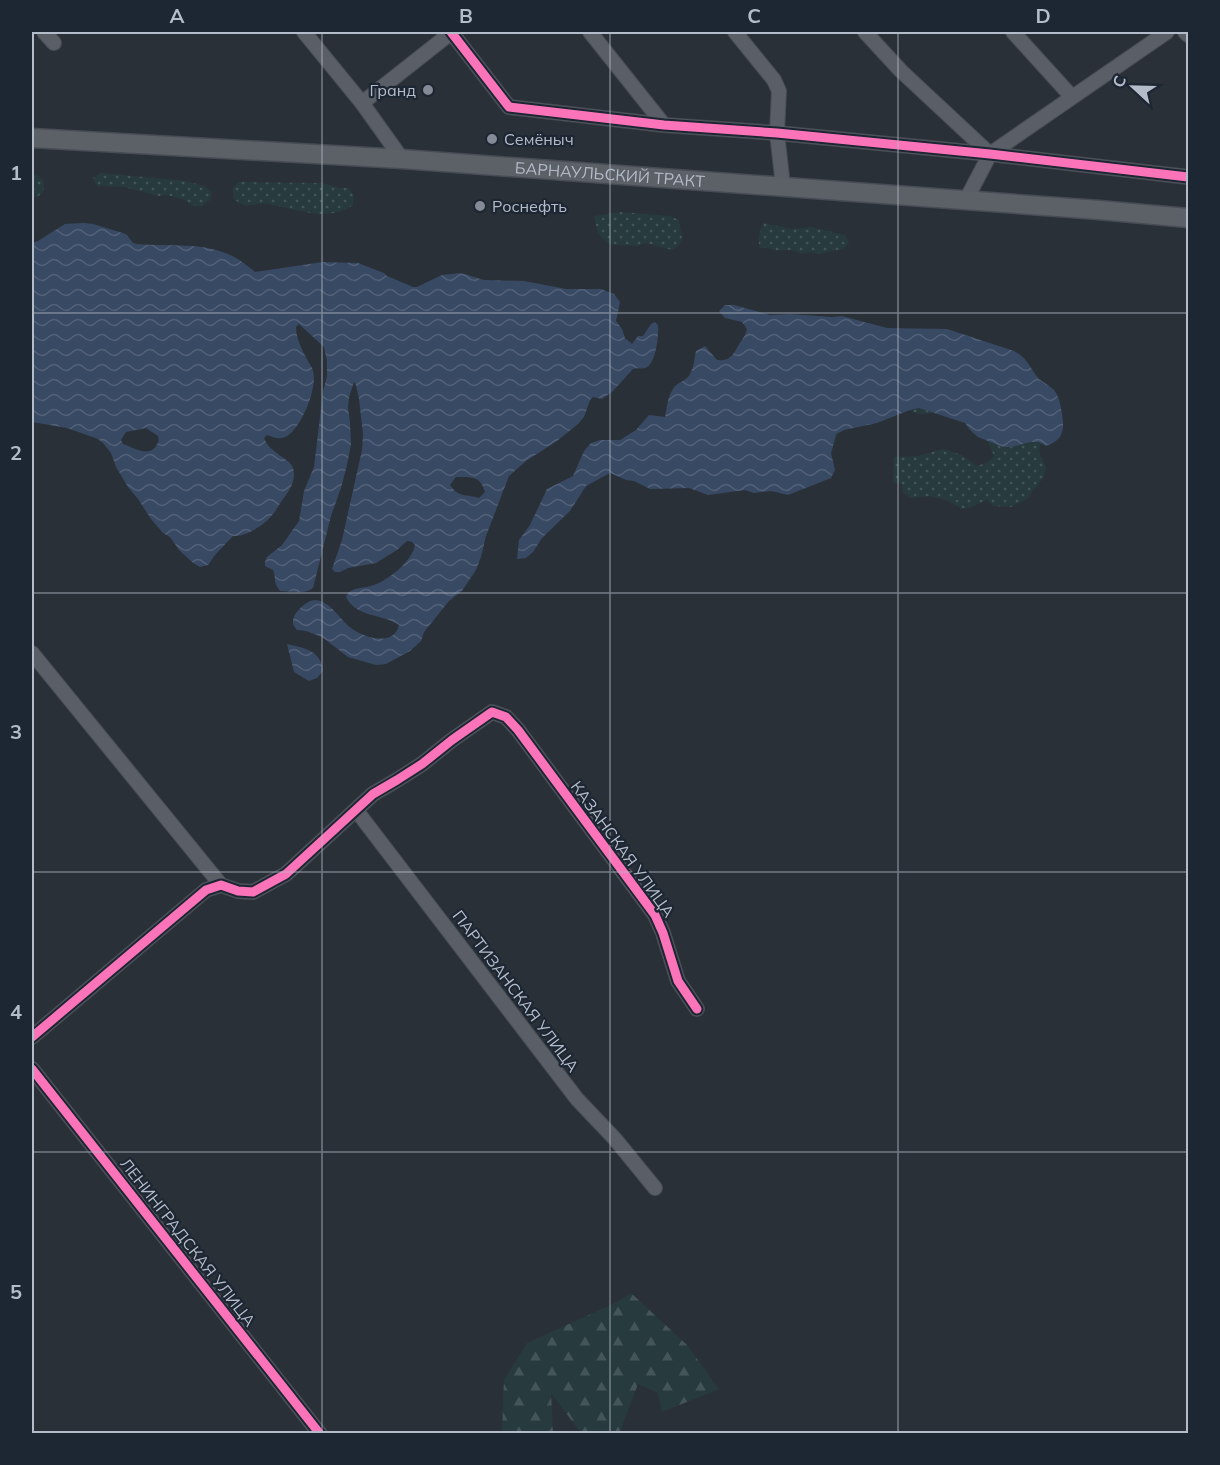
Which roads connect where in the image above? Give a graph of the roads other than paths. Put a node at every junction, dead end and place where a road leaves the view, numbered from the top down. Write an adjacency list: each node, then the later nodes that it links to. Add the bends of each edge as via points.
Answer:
1 (44, 32): 11 (street)
2 (304, 32): 13 (street)
3 (452, 32): 13 (street); 14 (street, via 509,107)
4 (591, 32): 14 (street)
5 (735, 32): 15 (street, via 779,91)
6 (865, 32): 17 (street, via 900,71)
7 (1013, 32): 12 (street)
8 (1167, 32): 12 (street)
9 (1185, 32): 10 (street)
10 (1188, 35)
11 (54, 44)
12 (1072, 97): 17 (street)
13 (362, 103): 18 (street)
14 (664, 125): 15 (street)
15 (777, 133): 17 (street); 20 (street)
16 (32, 138): 18 (main road, БАРНАУЛЬСКИЙ ТРАКТ)
17 (990, 154): 19 (street); 21 (street)
18 (402, 159): 20 (main road, БАРНАУЛЬСКИЙ ТРАКТ)
19 (1188, 177)
20 (783, 186): 21 (main road, БАРНАУЛЬСКИЙ ТРАКТ)
21 (966, 200): 22 (main road, БАРНАУЛЬСКИЙ ТРАКТ)
22 (1188, 218)
23 (32, 652): 25 (street)
24 (356, 810): 25 (street, via 286,874 253,892); 26 (street, КАЗАНСКАЯ УЛИЦА, via 373,794 422,764 492,712 506,717 655,915 678,981); 29 (street, ПАРТИЗАНСКАЯ УЛИЦА, via 577,1099)
25 (221, 885): 27 (street, via 206,890)
26 (697, 1009)
27 (32, 1037)
28 (32, 1069): 30 (street, ЛЕНИНГРАДСКАЯ УЛИЦА)
29 (655, 1188)
30 (320, 1434)

